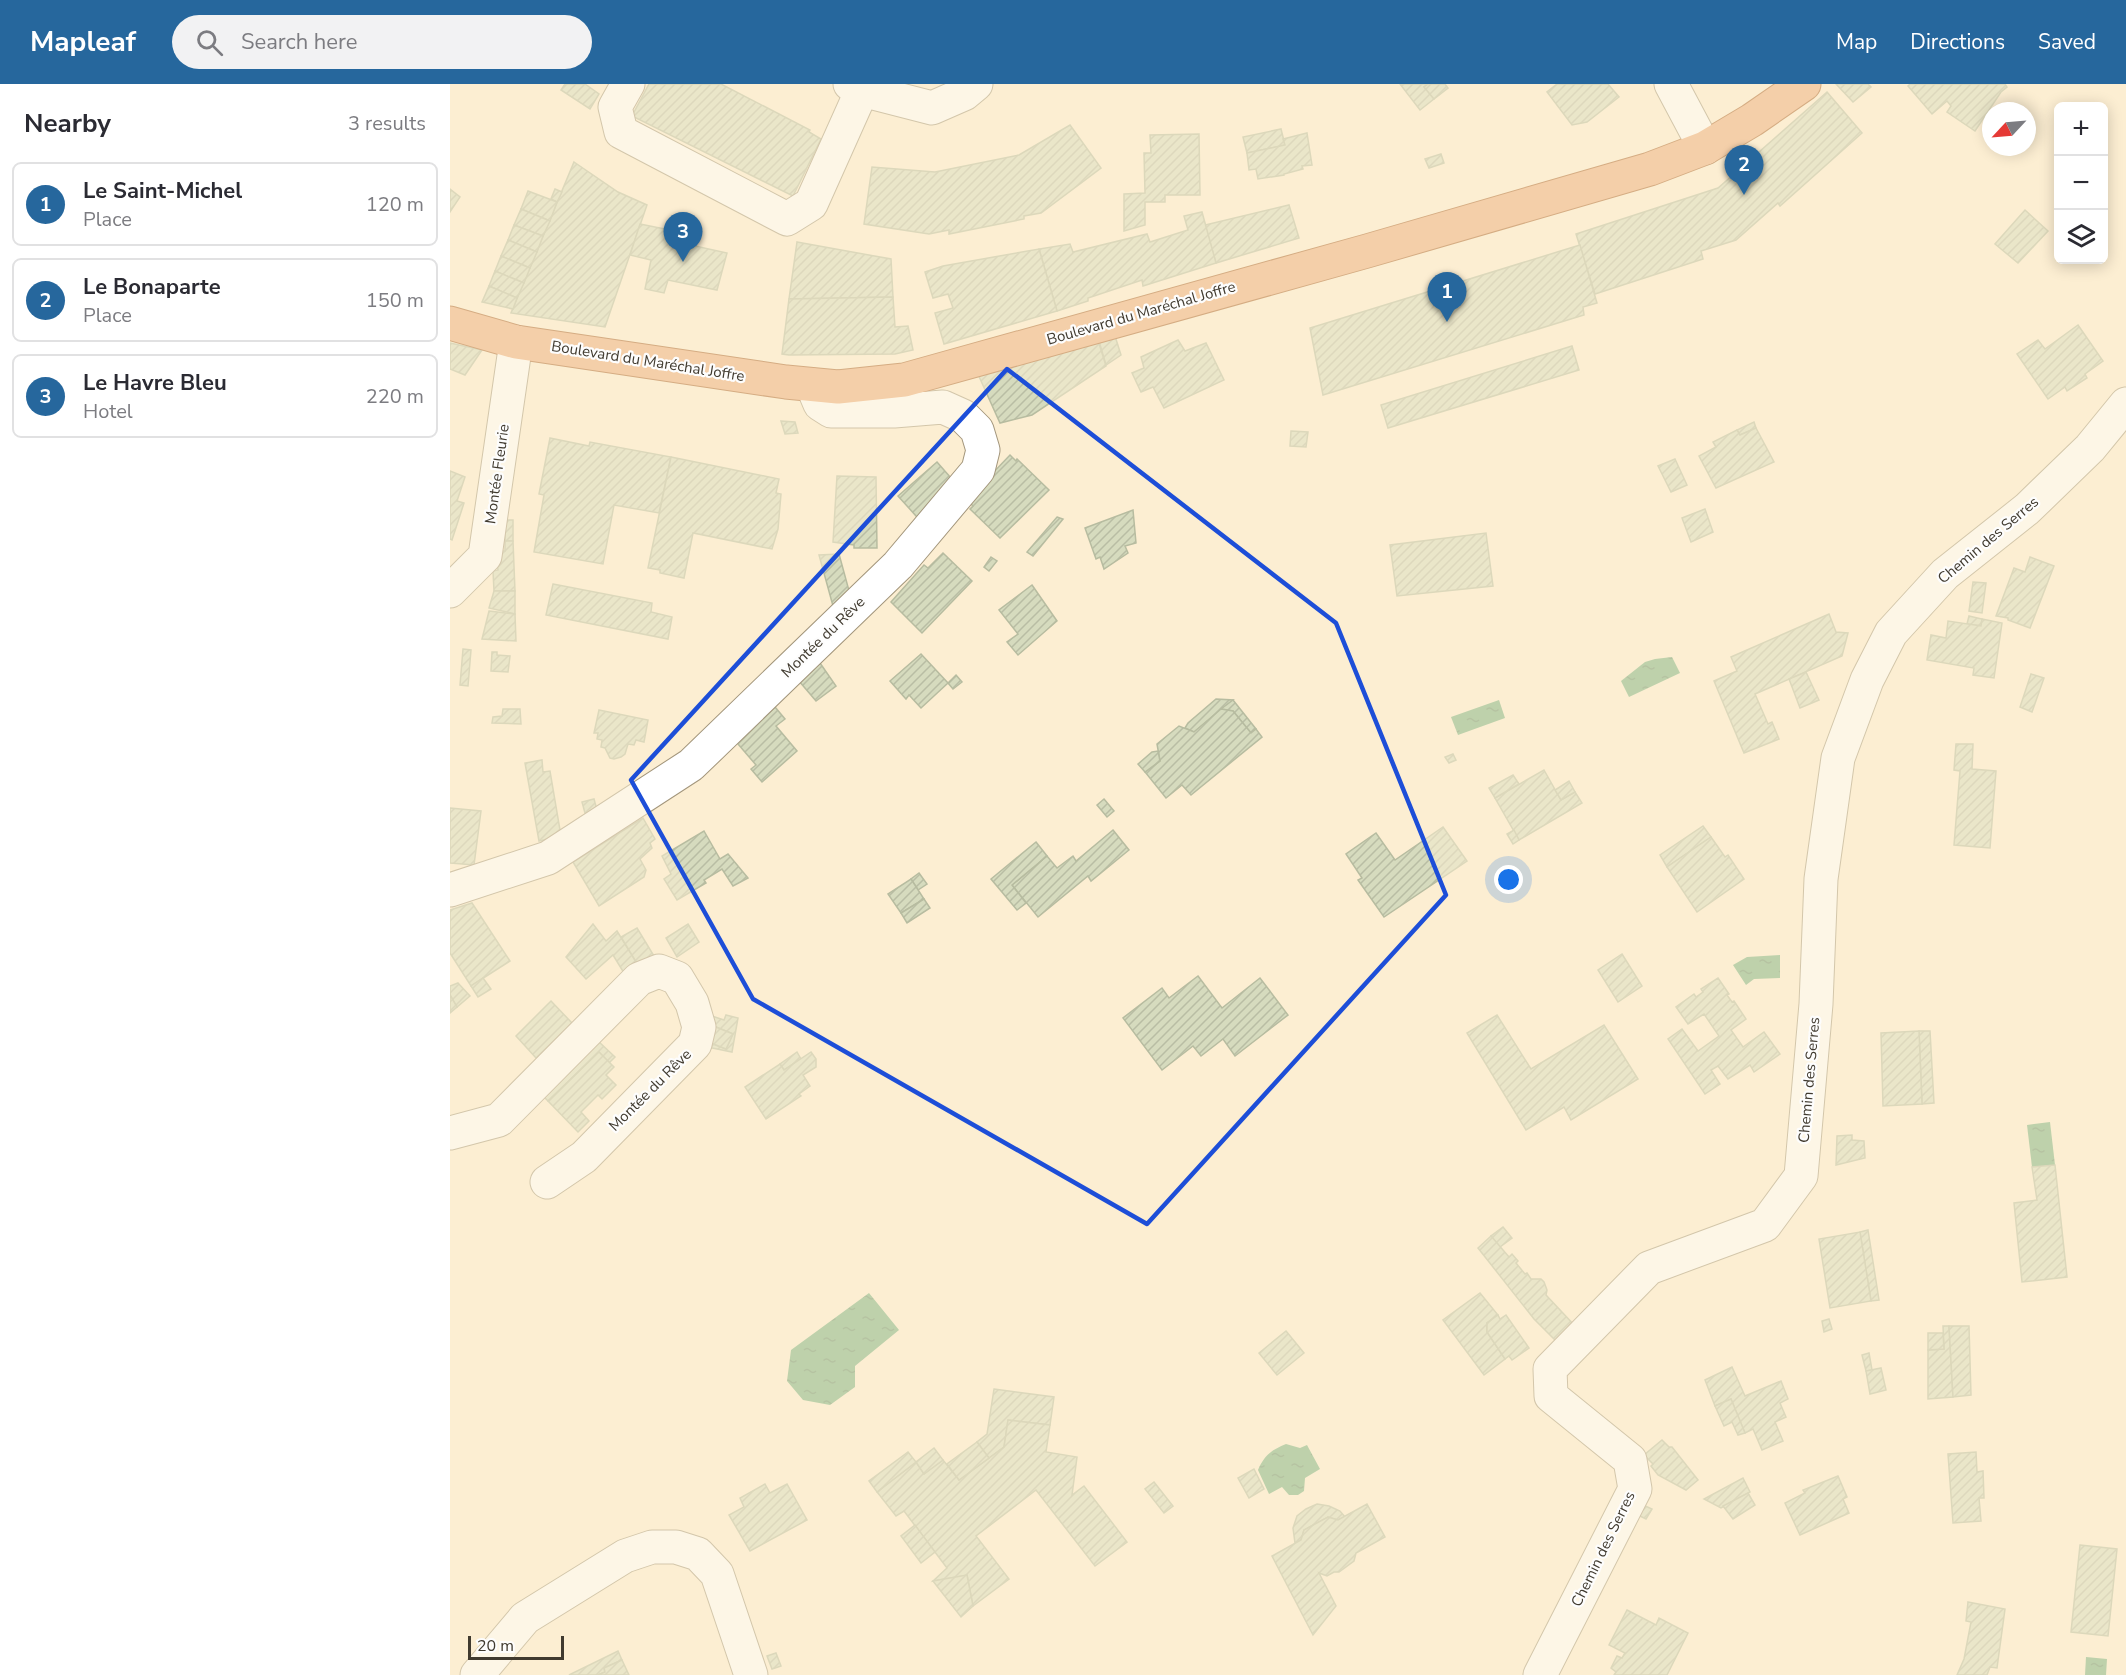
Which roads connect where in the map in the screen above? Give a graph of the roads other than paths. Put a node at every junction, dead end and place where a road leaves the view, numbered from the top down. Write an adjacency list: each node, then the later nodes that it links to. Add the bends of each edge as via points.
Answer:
1 (628, 84): 5 (street, via 615,107 621,132 787,219 811,204)
2 (976, 84): 5 (street, via 964,94 932,108)
3 (1671, 84): 6 (street)
4 (1804, 84): 6 (main road, Boulevard du Maréchal Joffre)
5 (856, 87)
6 (1705, 147): 9 (main road, Boulevard du Maréchal Joffre, via 1650,169 904,380 838,387)
7 (450, 322): 8 (main road, Boulevard du Maréchal Joffre)
8 (516, 342): 9 (main road, Boulevard du Maréchal Joffre); 11 (street, Montée Fleurie, via 485,556)
9 (812, 385): 12 (street, Montée du Rêve, via 820,404 831,411 943,407 963,416 977,430 983,450 978,470 898,565 691,765 548,858)
10 (2126, 404): 17 (street, Chemin des Serres, via 2082,455 2027,508 1945,574 1891,633 1867,680 1838,758 1821,879 1816,1004 1801,1176 1765,1225 1649,1268 1550,1369 1551,1396 1630,1460 1635,1489)
11 (450, 591)
12 (450, 890)
13 (450, 1133): 14 (street, Montée du Rêve, via 499,1120 639,979 659,971 676,978 692,1003 699,1026 695,1044 584,1157)
14 (547, 1182)
15 (477, 1675): 16 (street, via 525,1618 625,1556 652,1547 675,1547 698,1554 717,1574)
16 (751, 1675)
17 (1540, 1675)

